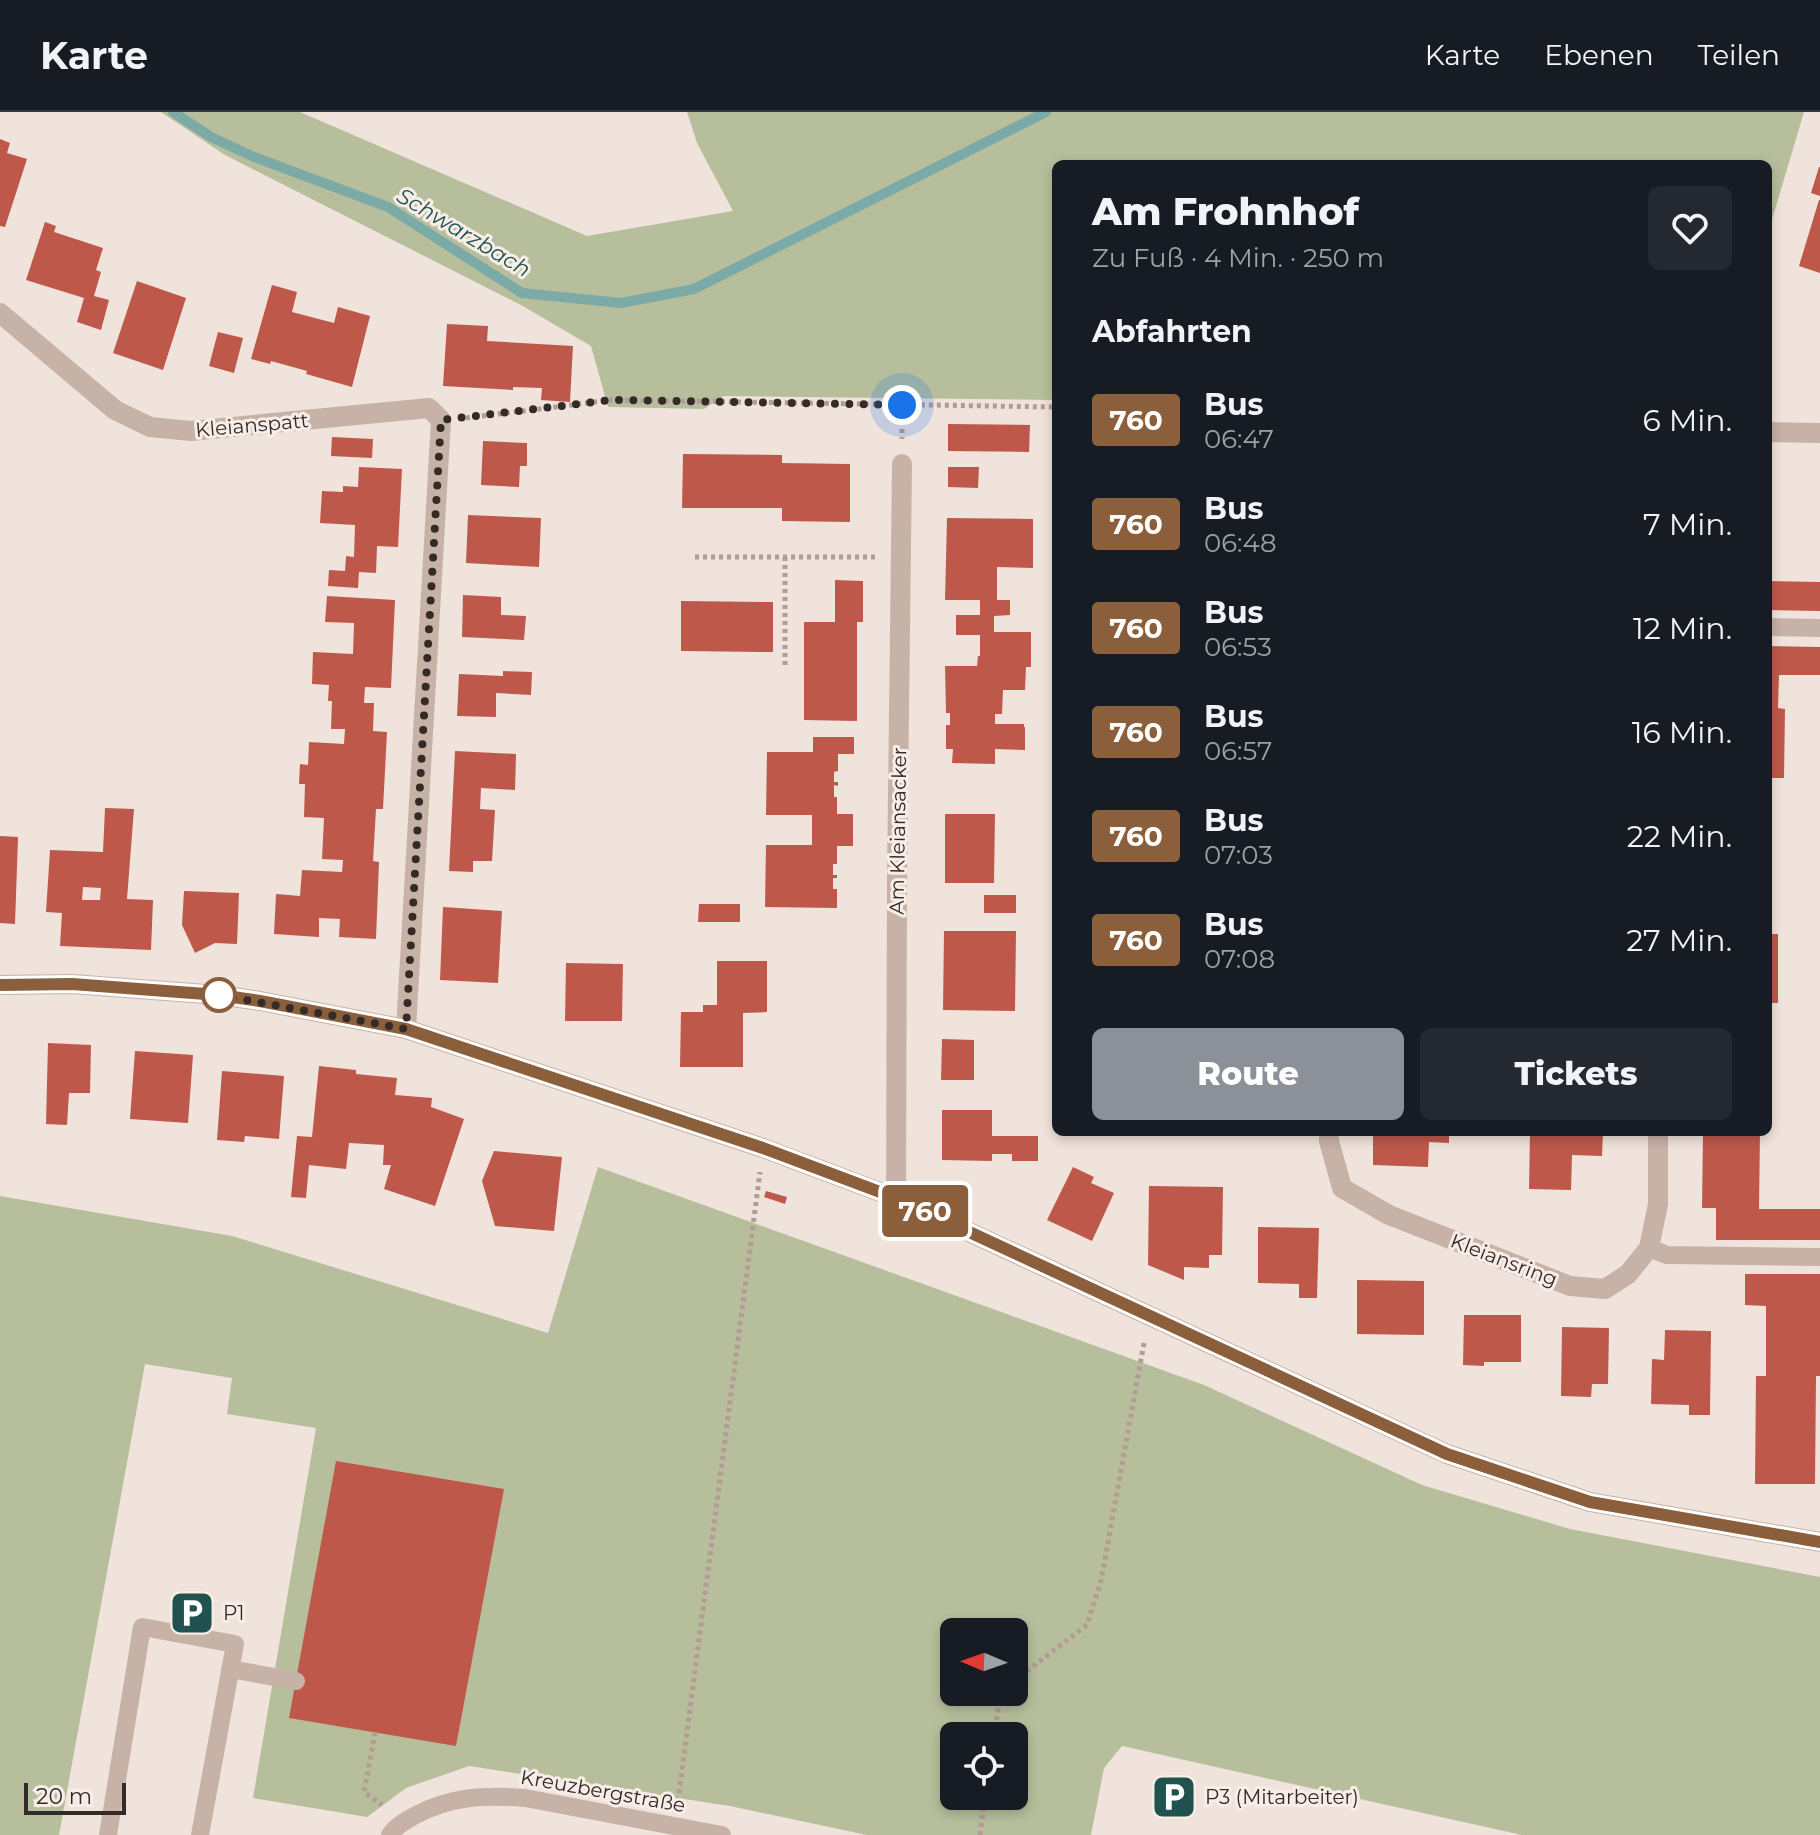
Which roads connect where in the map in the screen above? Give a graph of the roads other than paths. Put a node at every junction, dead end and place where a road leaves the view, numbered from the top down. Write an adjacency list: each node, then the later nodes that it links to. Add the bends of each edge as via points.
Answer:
1 (0, 313): 8 (street, Kleianspatt, via 115,410 150,427 191,431 429,408 441,420)
2 (1772, 432): 3 (street)
3 (1820, 433)
4 (902, 464): 11 (street, Am Kleiansacker)
5 (1772, 627): 6 (lane)
6 (1820, 628)
7 (0, 985): 8 (street, via 72,984 219,995)
8 (406, 1029): 11 (street)
9 (1329, 1136): 12 (street, Kleiansring, via 1342,1188 1389,1215 1570,1286 1605,1289 1628,1274)
10 (1658, 1136): 12 (street, via 1658,1204)
11 (896, 1198): 14 (street, via 1447,1454 1590,1502)
12 (1649, 1248): 13 (lane, via 1667,1255)
13 (1820, 1257)
14 (1820, 1542)
15 (230, 1669): 16 (lane); 17 (lane, via 235,1644 142,1627); 18 (lane)
16 (296, 1681)
17 (108, 1835)
18 (200, 1835)
19 (390, 1835): 20 (lane, Kreuzbergstraße, via 404,1821 445,1801 496,1796)
20 (722, 1835)

